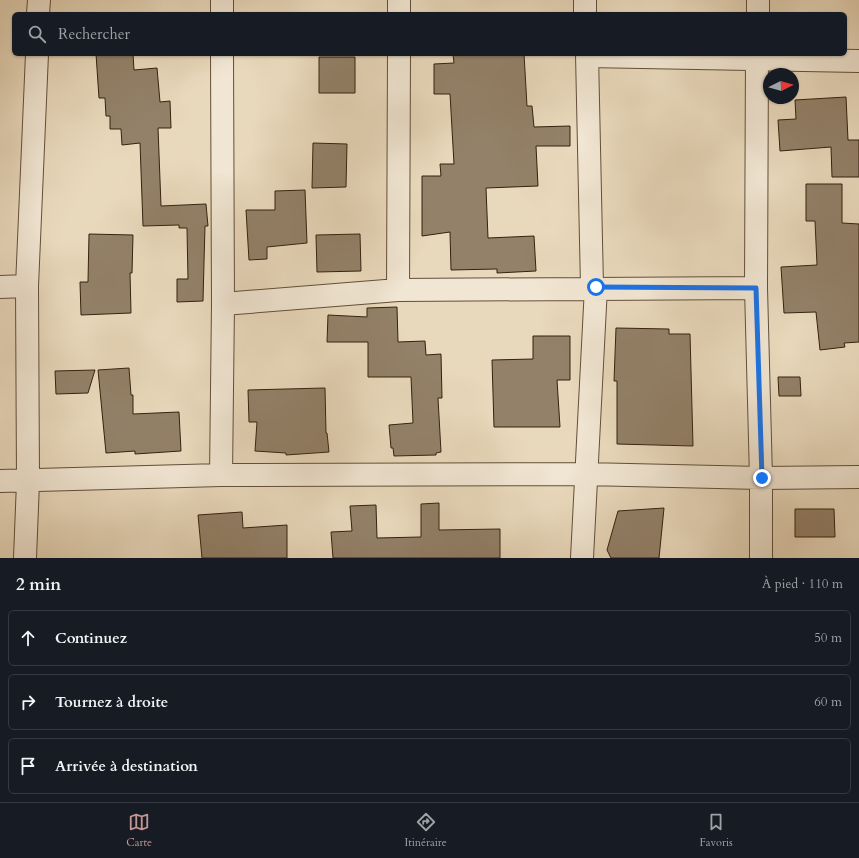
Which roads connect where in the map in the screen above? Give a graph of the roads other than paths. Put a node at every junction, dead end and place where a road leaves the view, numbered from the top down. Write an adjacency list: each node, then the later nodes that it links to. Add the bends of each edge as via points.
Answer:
1 (39, 0): 6 (street)
2 (222, 0): 7 (street)
3 (399, 0): 8 (street)
4 (585, 0): 9 (street)
5 (758, 0): 10 (street)
6 (38, 12)
7 (222, 12)
8 (399, 12)
9 (586, 12)
10 (758, 12)
11 (37, 56): 17 (street)
12 (222, 56): 22 (street)
13 (399, 56): 21 (street)
14 (587, 56): 19 (street)
15 (758, 56): 16 (street); 20 (street)
16 (859, 61)
17 (27, 286): 18 (street); 28 (street)
18 (0, 287)
19 (594, 287): 20 (street); 21 (street); 23 (street)
20 (756, 288): 26 (street)
21 (398, 290): 22 (street)
22 (223, 304): 24 (street)
23 (585, 474): 24 (street); 26 (street); 30 (street)
24 (221, 475): 28 (street)
25 (859, 477): 26 (street)
26 (762, 478): 31 (street)
27 (0, 481): 28 (street)
28 (28, 482): 29 (street)
29 (25, 558)
30 (582, 558)
31 (762, 558)

